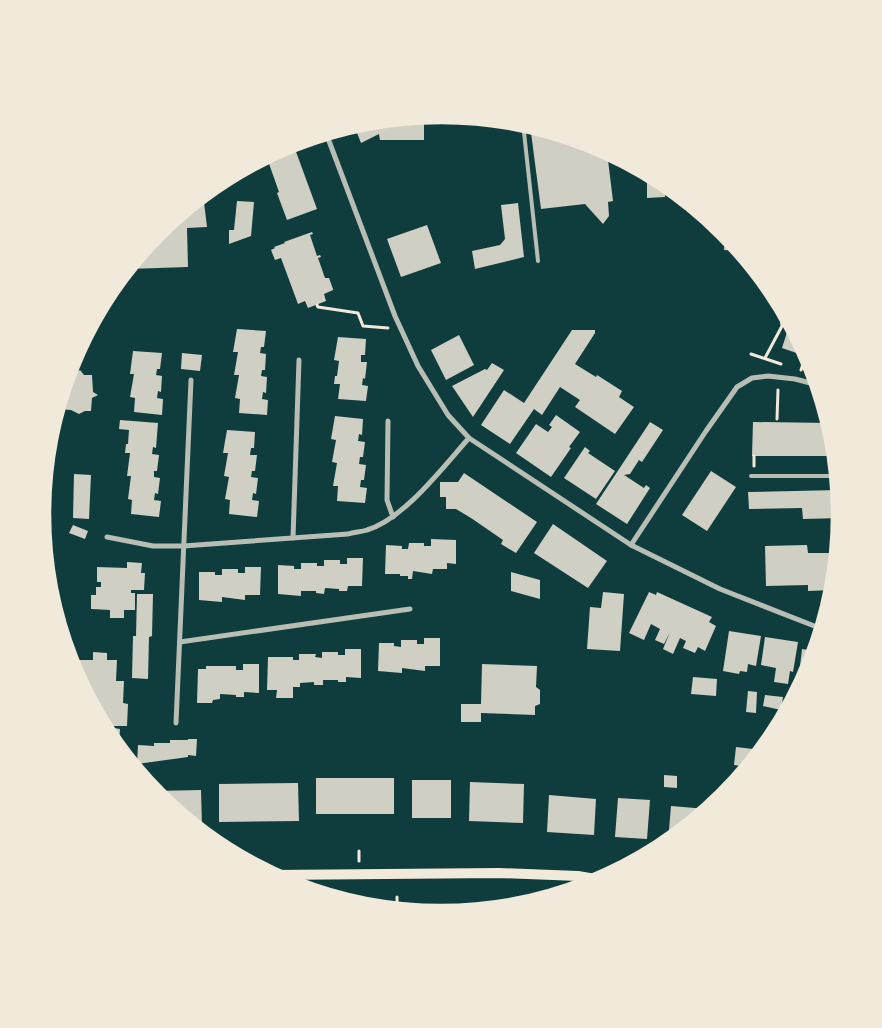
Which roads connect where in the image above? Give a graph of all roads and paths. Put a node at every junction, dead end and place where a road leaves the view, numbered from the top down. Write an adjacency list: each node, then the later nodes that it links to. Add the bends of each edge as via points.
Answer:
1 (524, 132): 3 (lane)
2 (329, 140): 6 (street)
3 (538, 261)
4 (317, 305): 6 (path, via 358,313 363,326)
5 (781, 321): 8 (path, via 782,326)
6 (401, 329): 16 (street, via 418,366 448,415)
7 (751, 354): 8 (path)
8 (765, 358): 10 (path)
9 (299, 360): 21 (street)
10 (783, 364)
11 (191, 380): 23 (street)
12 (809, 383): 22 (street, via 768,376 752,378 738,387)
13 (778, 386): 14 (path)
14 (777, 419)
15 (388, 421): 19 (street, via 387,500)
16 (469, 438): 19 (street); 22 (street)
17 (751, 476): 18 (lane)
18 (830, 476)
19 (393, 517): 21 (street, via 368,530)
20 (107, 537): 23 (street, via 153,546)
21 (293, 538): 23 (street)
22 (630, 545): 25 (street, via 720,589)
23 (183, 546): 26 (street)
24 (410, 609): 26 (street)
25 (815, 626)
26 (180, 642): 27 (street)
27 (176, 723)
28 (359, 851): 29 (path)
29 (359, 860)
30 (291, 875): 31 (main road, via 499,873)
31 (585, 877)
32 (396, 897): 33 (path)
33 (396, 902)

